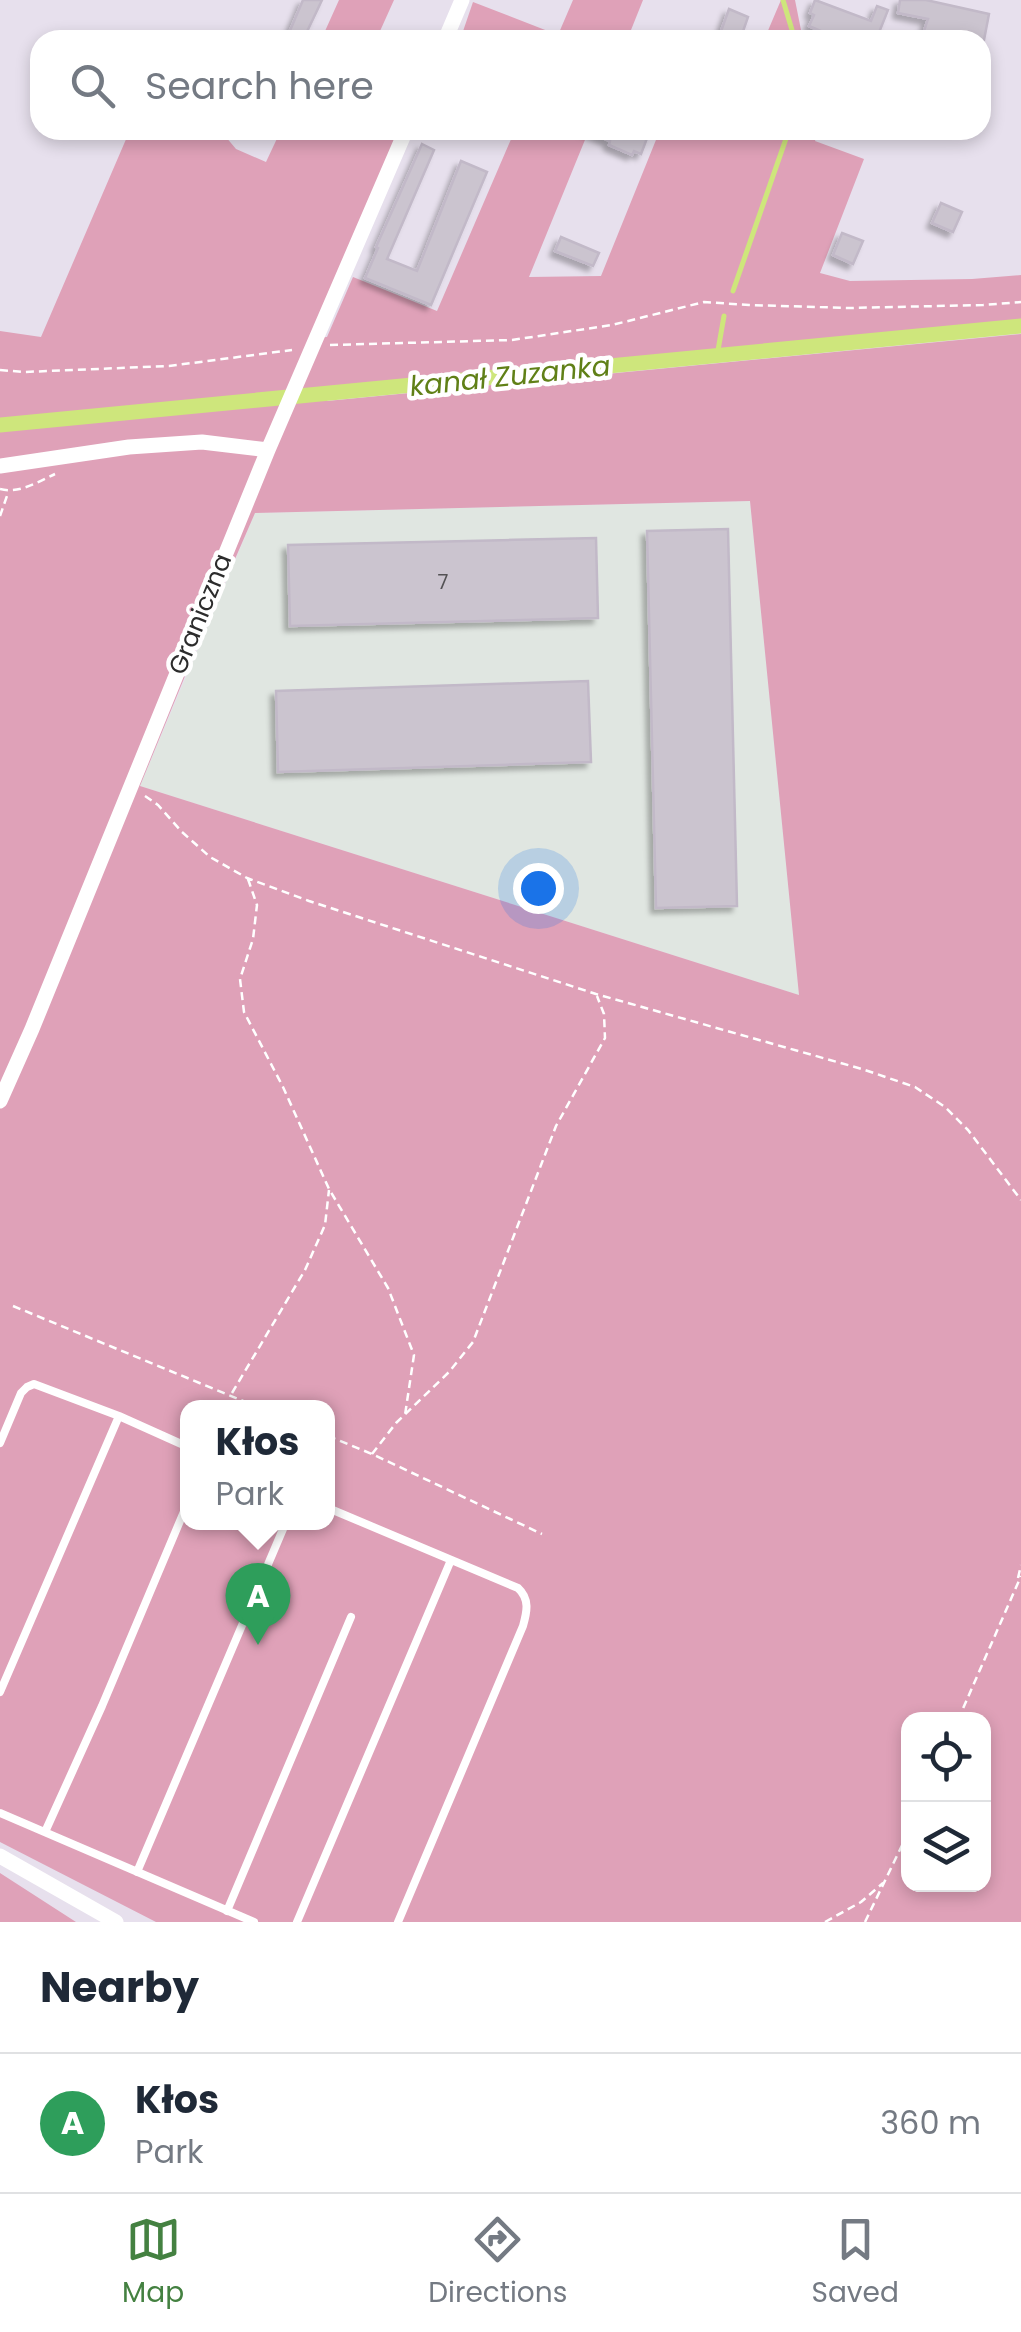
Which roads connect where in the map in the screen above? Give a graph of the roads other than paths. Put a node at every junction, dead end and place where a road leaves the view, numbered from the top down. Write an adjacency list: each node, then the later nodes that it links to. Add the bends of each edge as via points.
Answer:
1 (462, 0): 2 (street)
2 (449, 30)
3 (402, 140): 4 (street, Graniczna)
4 (268, 450): 5 (street, via 202,442); 6 (street, Graniczna)
5 (0, 466)
6 (0, 1101)
7 (120, 1416): 8 (lane, via 30,1384); 9 (lane); 15 (lane)
8 (0, 1443)
9 (180, 1444)
10 (335, 1511): 13 (lane)
11 (180, 1521): 17 (lane)
12 (283, 1530): 19 (lane)
13 (451, 1560): 23 (lane); 24 (lane, via 518,1588 527,1610)
14 (351, 1617): 20 (lane)
15 (0, 1692)
16 (0, 1812): 17 (lane)
17 (45, 1832): 19 (lane)
18 (0, 1856): 21 (street)
19 (137, 1872): 20 (lane)
20 (227, 1910): 22 (lane)
21 (116, 1922)
22 (254, 1922)
23 (297, 1922)
24 (398, 1922)

